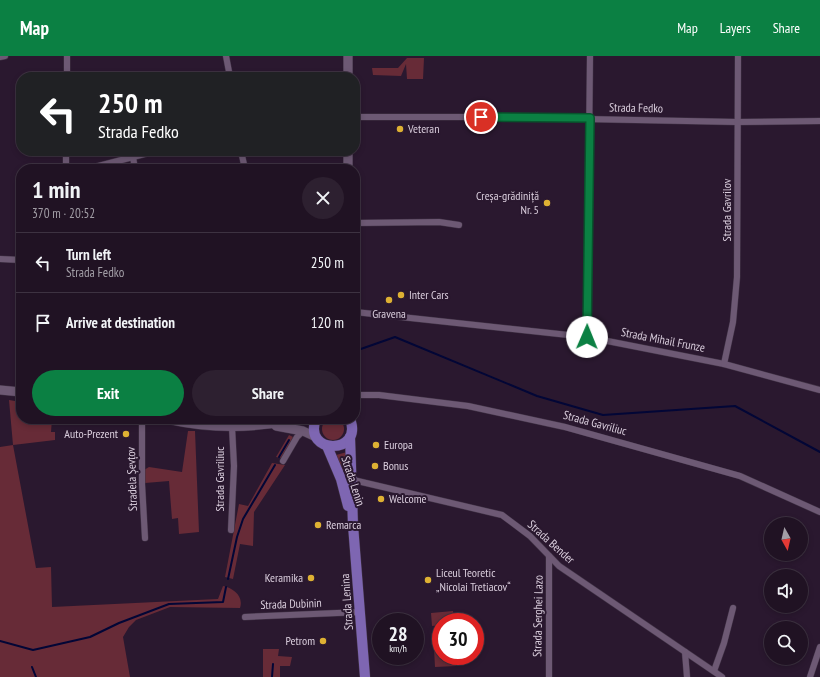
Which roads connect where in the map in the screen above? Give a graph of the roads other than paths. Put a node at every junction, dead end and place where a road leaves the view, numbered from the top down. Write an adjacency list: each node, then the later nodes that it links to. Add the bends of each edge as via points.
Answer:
1 (5, 56): 7 (street)
2 (67, 56): 8 (street)
3 (226, 56): 9 (street)
4 (348, 56): 10 (street)
5 (590, 56): 12 (street)
6 (738, 56): 14 (street, Strada Gavrilov)
7 (0, 57)
8 (67, 72)
9 (229, 72)
10 (348, 72)
11 (360, 117): 12 (street, Strada Fedko)
12 (590, 118): 14 (street, Strada Fedko); 24 (street)
13 (820, 120): 14 (street, Strada Fedko)
14 (738, 122): 25 (street, Strada Gavrilov, via 738,277 733,322)
15 (137, 156): 16 (street)
16 (133, 157): 17 (street); 18 (street)
17 (106, 164)
18 (134, 164)
19 (360, 223): 20 (street, via 439,222)
20 (459, 225)
21 (0, 260): 22 (street)
22 (16, 260)
23 (360, 313): 24 (street, Strada Mihail Frunze)
24 (587, 337): 25 (street, Strada Mihail Frunze)
25 (724, 364): 27 (street, Strada Mihail Frunze)
26 (0, 390): 28 (street)
27 (820, 390)
28 (16, 392)
29 (360, 395): 44 (street, Strada Gavriliuc, via 468,406 565,427 740,476)
30 (142, 424): 47 (street, Stradela Șevțov)
31 (195, 424): 36 (street)
32 (277, 424): 35 (street)
33 (315, 424): 38 (main road)
34 (351, 424): 39 (main road)
35 (269, 426): 36 (street); 37 (street)
36 (232, 427): 46 (street, Strada Gavriliuc, via 234,480)
37 (303, 431): 38 (street); 41 (street)
38 (316, 437): 40 (main road)
39 (350, 437): 40 (main road, via 340,446); 43 (main road)
40 (327, 446): 42 (main road, Strada Lenin)
41 (283, 461)
42 (341, 479): 43 (street, Strada Bender); 45 (main road, Strada Lenin)
43 (352, 479): 45 (main road); 48 (street, Strada Bender, via 502,515 530,536)
44 (820, 512)
45 (353, 525): 50 (main road, Strada Lenina)
46 (231, 530)
47 (145, 538)
48 (549, 556): 53 (street, Strada Bender, via 570,574); 57 (street, Strada Serghei Lazo)
49 (733, 608): 55 (street)
50 (361, 612): 51 (street, Strada Dubinin); 56 (main road, Strada Lenina)
51 (246, 617)
52 (820, 647): 54 (street)
53 (686, 652): 55 (street, Strada Bender); 58 (street)
54 (819, 656): 60 (street)
55 (714, 671): 59 (street, Strada Bender)
56 (365, 677)
57 (549, 677)
58 (687, 677)
59 (722, 677)
60 (810, 677)

